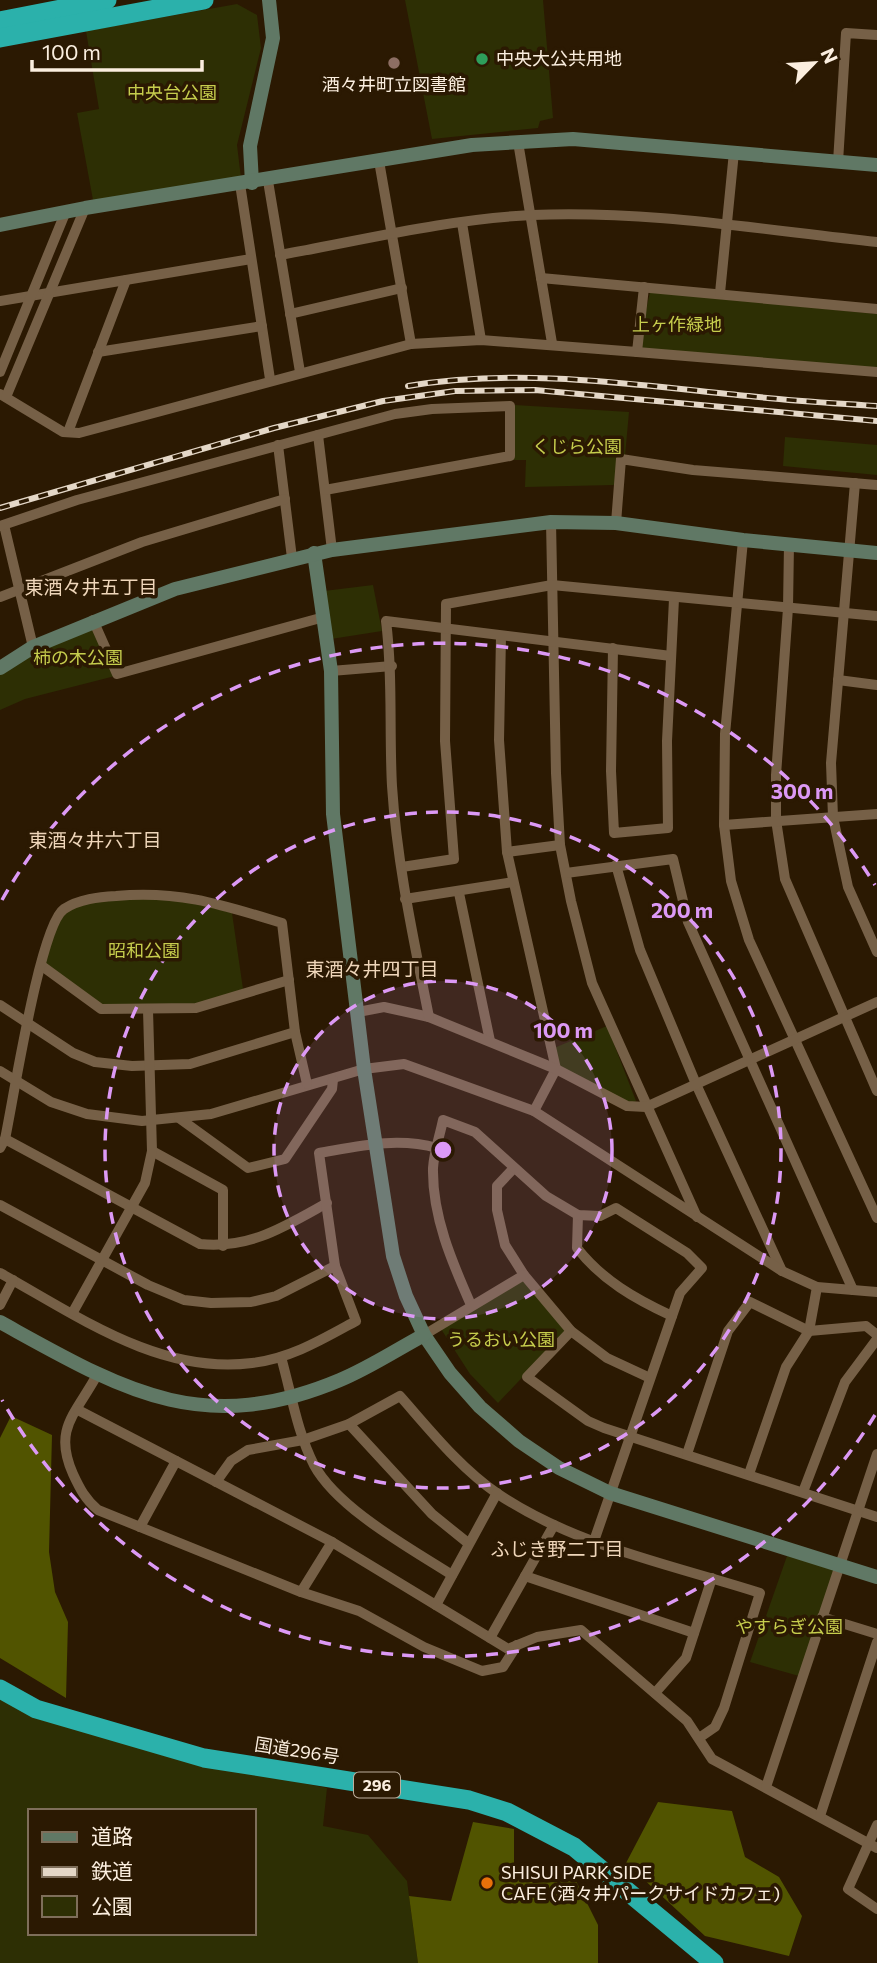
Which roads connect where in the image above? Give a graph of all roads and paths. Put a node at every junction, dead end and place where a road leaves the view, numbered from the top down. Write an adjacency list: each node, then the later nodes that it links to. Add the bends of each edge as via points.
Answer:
1 (107, 0): 4 (highway)
2 (204, 0): 6 (highway)
3 (269, 0): 13 (street, via 273,38)
4 (0, 21)
5 (877, 35): 10 (street, via 846,33)
6 (0, 38)
7 (518, 142): 8 (street, via 573,139); 9 (street); 16 (street)
8 (734, 152): 10 (street); 19 (street)
9 (380, 160): 12 (street); 20 (street)
10 (838, 162): 11 (street)
11 (877, 165)
12 (268, 181): 13 (street); 22 (street)
13 (246, 183): 14 (street); 23 (street)
14 (85, 208): 15 (street); 28 (street)
15 (66, 211): 18 (street); 30 (street)
16 (531, 215): 17 (street); 19 (street, via 628,215); 24 (street)
17 (462, 223): 20 (street); 35 (street)
18 (0, 225)
19 (726, 226): 21 (street); 29 (street)
20 (393, 235): 22 (street); 27 (street)
21 (877, 242)
22 (280, 256): 33 (street)
23 (251, 259): 25 (street); 34 (street)
24 (541, 278): 26 (street); 36 (street)
25 (126, 280): 28 (street); 38 (street)
26 (644, 286): 29 (street); 39 (street)
27 (402, 288): 33 (street); 37 (street)
28 (50, 292): 30 (street); 44 (street)
29 (720, 293): 32 (street)
30 (32, 295): 31 (street); 40 (street)
31 (0, 301)
32 (877, 309)
33 (290, 314): 41 (street)
34 (262, 326): 38 (street); 43 (street)
35 (481, 340): 36 (street); 37 (street)
36 (552, 343): 39 (street)
37 (411, 344): 41 (street)
38 (98, 352): 45 (street)
39 (637, 352): 42 (street)
40 (0, 372)
41 (300, 372): 43 (street)
42 (877, 372)
43 (270, 379): 45 (street, via 79,433)
44 (3, 395): 45 (street)
45 (68, 432)
46 (318, 435): 47 (street); 50 (street); 50 (street, via 395,414 510,406 510,456)
47 (278, 445): 51 (street); 54 (street, via 77,500)
48 (855, 484): 49 (street); 53 (street, via 621,459); 58 (street)
49 (877, 485)
50 (325, 490): 57 (street)
51 (285, 499): 61 (street); 63 (street, via 142,542)
52 (551, 522): 53 (street); 57 (street); 62 (street)
53 (616, 523): 55 (street)
54 (2, 526): 63 (street)
55 (743, 540): 56 (street); 66 (street)
56 (789, 544): 58 (street); 67 (street)
57 (332, 550): 59 (street)
58 (849, 551): 60 (street); 68 (street)
59 (314, 553): 61 (street); 70 (street)
60 (877, 553)
61 (292, 558): 71 (street, via 175,589)
62 (551, 585): 65 (street); 72 (street, via 446,604); 74 (street)
63 (19, 588): 64 (street); 75 (street)
64 (0, 597)
65 (674, 599): 66 (street); 77 (street)
66 (738, 604): 67 (street); 86 (street, via 725,734)
67 (788, 608): 68 (street); 85 (street)
68 (843, 613): 69 (street); 81 (street)
69 (877, 616)
70 (324, 617): 71 (street, via 117,674); 80 (street)
71 (93, 620): 75 (street)
72 (444, 628): 73 (street); 78 (street, via 386,621); 90 (street, via 445,741 454,859)
73 (500, 636): 74 (street); 88 (street, via 499,740)
74 (554, 641): 76 (street); 87 (street)
75 (33, 647): 79 (street)
76 (613, 648): 77 (street); 77 (street, via 614,833 668,828)
77 (671, 656)
78 (392, 666): 80 (street); 90 (street, via 392,786)
79 (0, 668)
80 (331, 671): 101 (street, via 333,814)
81 (838, 680): 82 (street); 84 (street, via 831,763)
82 (877, 685)
83 (877, 814): 84 (street)
84 (833, 817): 85 (street); 95 (street, via 848,887)
85 (776, 820): 86 (street); 103 (street, via 785,879)
86 (724, 825): 106 (street, via 731,881 749,940)
87 (560, 845): 88 (street); 91 (street)
88 (507, 852): 92 (street)
89 (616, 865): 91 (street); 108 (street, via 673,859 688,922); 116 (street, via 640,950)
90 (401, 867): 94 (street)
91 (566, 873): 118 (street, via 592,983)
92 (513, 881): 93 (street); 111 (street)
93 (459, 892): 94 (street); 107 (street)
94 (405, 899): 102 (street)
95 (877, 952)
96 (42, 966): 97 (street, via 50,930 63,909 91,898 175,894 282,923); 100 (street, via 101,1009); 104 (street)
97 (289, 980): 100 (street, via 196,1008); 105 (street)
98 (877, 1002): 103 (street)
99 (0, 1005): 104 (street)
100 (148, 1010): 109 (street)
101 (358, 1012): 102 (street, via 384,1007); 110 (street)
102 (429, 1017): 107 (street)
103 (843, 1017): 106 (street); 117 (street)
104 (27, 1024): 109 (street, via 95,1062); 114 (street)
105 (295, 1032): 109 (street, via 190,1064); 115 (street)
106 (795, 1039): 108 (street); 131 (street)
107 (490, 1041): 111 (street)
108 (747, 1060): 116 (street); 141 (street)
109 (150, 1065): 121 (street)
110 (364, 1069): 113 (street); 119 (street, via 404,1063); 123 (street)
111 (556, 1069): 118 (street, via 627,1106); 119 (street)
112 (0, 1071): 114 (street)
113 (333, 1080): 115 (street); 120 (street, via 332,1089 285,1159 248,1167)
114 (14, 1082): 121 (street, via 87,1114); 122 (street)
115 (307, 1084): 120 (street, via 211,1114)
116 (696, 1084): 118 (street); 136 (street)
117 (877, 1091)
118 (646, 1107): 132 (street)
119 (534, 1111): 132 (street)
120 (179, 1118): 121 (street)
121 (150, 1120): 125 (street)
122 (2, 1143): 129 (street)
123 (374, 1143): 124 (street, via 416,1142); 127 (street, via 319,1153); 150 (street, via 393,1256)
124 (437, 1148): 126 (street, via 443,1120 475,1132); 144 (street, via 433,1167 437,1207 449,1257)
125 (152, 1151): 129 (street, via 145,1183); 133 (street, via 223,1190)
126 (513, 1169): 130 (street); 138 (street, via 497,1186 497,1210 505,1245)
127 (327, 1203): 133 (street, via 267,1237); 135 (street)
128 (0, 1205): 134 (street)
129 (130, 1208): 133 (street, via 200,1244); 134 (street)
130 (578, 1215): 146 (street, via 577,1248 593,1268 639,1301); 146 (street, via 600,1216 616,1208 687,1253 702,1268 680,1293)
131 (877, 1218)
132 (698, 1219): 136 (street)
133 (223, 1246)
134 (102, 1260): 135 (street, via 184,1300 211,1303 276,1296); 145 (street)
135 (335, 1266): 152 (street, via 356,1321)
136 (782, 1271): 140 (street)
137 (0, 1273): 139 (street)
138 (524, 1275): 144 (street); 148 (street)
139 (13, 1280): 143 (street); 145 (street)
140 (817, 1287): 141 (street); 149 (street)
141 (853, 1290): 142 (street)
142 (877, 1292)
143 (0, 1305)
144 (471, 1305): 150 (street)
145 (74, 1312): 152 (street, via 119,1339 173,1358 226,1364)
146 (672, 1316): 154 (street)
147 (0, 1322): 153 (street)
148 (571, 1331): 154 (street, via 607,1357); 158 (street, via 527,1377 588,1421)
149 (808, 1331): 151 (street, via 866,1326); 160 (street, via 750,1302 728,1331); 163 (street, via 786,1367)
150 (424, 1335): 155 (street, via 341,1380); 167 (street, via 450,1373 500,1425 559,1468)
151 (877, 1337): 165 (street, via 845,1381)
152 (281, 1357): 155 (street)
153 (97, 1375): 155 (street, via 197,1407); 156 (street)
154 (650, 1378): 158 (street)
155 (292, 1397): 159 (street)
156 (78, 1410): 162 (street); 171 (street, via 64,1434 63,1452 83,1497 98,1510)
157 (349, 1424): 159 (street); 166 (street, via 400,1396 448,1450); 174 (street, via 432,1514)
158 (631, 1435): 160 (street); 167 (street)
159 (303, 1440): 164 (street, via 248,1450 231,1461); 176 (street, via 315,1467 344,1500)
160 (687, 1454): 163 (street)
161 (876, 1458): 168 (street)
162 (176, 1461): 164 (street); 171 (street)
163 (749, 1474): 165 (street)
164 (216, 1482): 173 (street)
165 (803, 1492): 168 (street)
166 (497, 1493): 170 (street); 174 (street)
167 (610, 1493): 172 (street); 175 (street)
168 (856, 1510): 169 (street); 175 (street)
169 (877, 1517)
170 (554, 1525): 172 (street); 177 (street)
171 (140, 1527): 180 (street)
172 (594, 1541): 179 (street)
173 (332, 1542): 180 (street); 181 (street)
174 (468, 1543): 176 (street)
175 (840, 1566): 178 (street); 182 (street)
176 (452, 1575): 181 (street)
177 (525, 1576): 183 (street); 185 (street)
178 (877, 1577)
179 (712, 1578): 183 (street); 190 (street, via 760,1593 724,1708 715,1727)
180 (301, 1592): 187 (street, via 359,1611 424,1647 482,1671 503,1667)
181 (436, 1605): 185 (street)
182 (822, 1617): 184 (street); 191 (street)
183 (694, 1633): 189 (street, via 687,1658)
184 (877, 1634)
185 (490, 1638): 187 (street, via 508,1649)
186 (877, 1642): 192 (street)
187 (517, 1645): 189 (street, via 537,1636 581,1630)
188 (0, 1689): 196 (highway, 国道296号 / 296, via 36,1709 204,1758 469,1800 507,1812 574,1847)
189 (655, 1693): 190 (street, via 687,1721)
190 (698, 1738): 191 (street, via 712,1759)
191 (766, 1787): 192 (street)
192 (820, 1816): 194 (street)
193 (877, 1825): 194 (street)
194 (874, 1846): 195 (street, via 848,1889)
195 (877, 1909)
196 (714, 1963)

